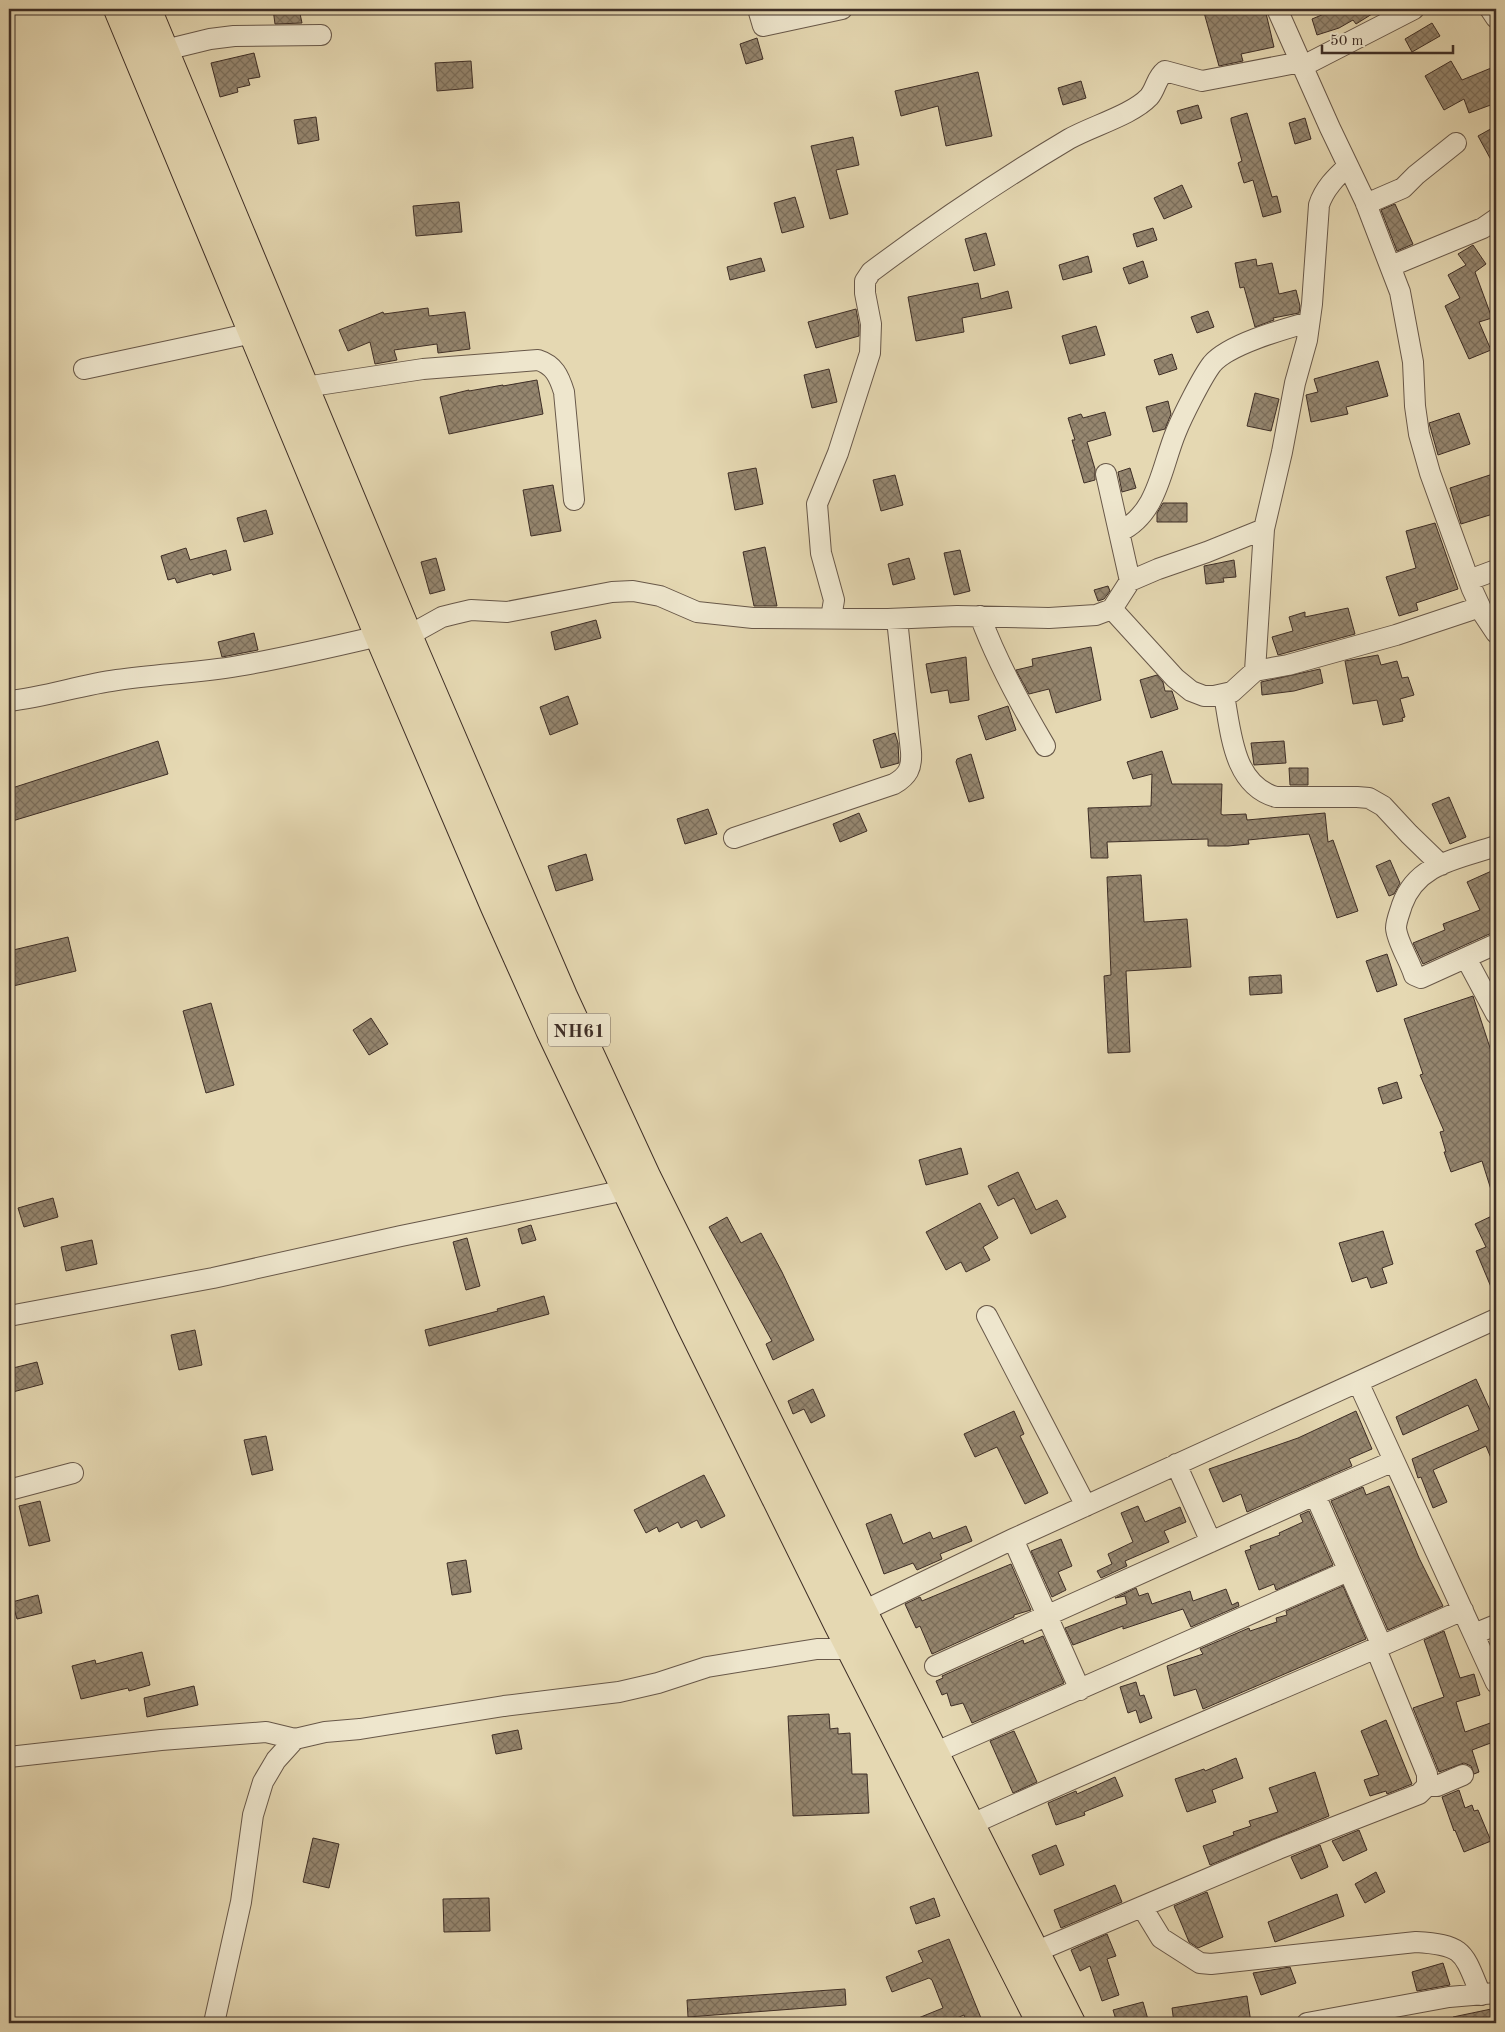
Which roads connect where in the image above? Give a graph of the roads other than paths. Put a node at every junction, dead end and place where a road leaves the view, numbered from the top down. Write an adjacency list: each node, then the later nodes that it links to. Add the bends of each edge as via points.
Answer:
1 (118, 9): 18 (highway, NH61)
2 (147, 9): 10 (highway, NH61)
3 (758, 9): 4 (street, via 763,26)
4 (842, 9)
5 (1414, 9): 11 (street)
6 (1490, 9): 8 (street)
7 (1285, 12): 11 (street)
8 (1496, 18)
9 (320, 35): 10 (street, via 234,36)
10 (165, 50): 20 (highway, NH61)
11 (1302, 64): 13 (street); 31 (street, via 1202,81 1165,71 1150,96 1139,104 1078,134 1020,169 947,216 871,272 865,287 872,324 870,353 838,453 817,504 821,553 834,600)
12 (1456, 143): 14 (street, via 1403,188)
13 (1348, 166): 14 (street); 17 (street, via 1326,191 1319,206)
14 (1366, 204): 16 (street)
15 (1496, 220): 16 (street)
16 (1391, 266): 26 (street, via 1409,333 1419,434)
17 (1309, 322): 23 (street); 24 (street, via 1242,345 1212,364 1176,432 1156,492 1140,518)
18 (253, 333): 19 (street); 35 (highway, NH61)
19 (84, 369)
20 (305, 388): 22 (street, via 423,369 538,360 546,363 558,376 564,392); 34 (highway, NH61)
21 (1106, 474): 24 (street)
22 (574, 500)
23 (1264, 529): 27 (street); 36 (street)
24 (1119, 532): 27 (street)
25 (1496, 570): 26 (street)
26 (1469, 580): 28 (street)
27 (1130, 581): 29 (street)
28 (1480, 607): 33 (street); 36 (street, via 1396,635 1288,665)
29 (1112, 610): 30 (street, via 1096,615 1049,618); 37 (street, via 1191,691 1204,696)
30 (980, 616): 32 (street); 39 (street, via 1010,686)
31 (831, 618): 32 (street); 34 (street, via 716,615 633,591 508,612 471,610 442,618)
32 (897, 619): 40 (street, via 912,764 906,775 894,784)
33 (1496, 633)
34 (409, 638): 35 (street); 61 (highway, NH61, via 560,988 647,1178)
35 (381, 642): 38 (street, via 237,666 117,680); 46 (highway, NH61, via 495,907)
36 (1255, 670): 37 (street, via 1237,688)
37 (1224, 695): 42 (street, via 1241,769 1266,794 1369,798 1383,806)
38 (9, 701)
39 (1045, 746)
40 (734, 838)
41 (1496, 846): 42 (street)
42 (1441, 865): 44 (street, via 1416,881 1404,900 1396,928 1414,975 1421,978)
43 (1496, 944): 44 (street)
44 (1466, 958): 45 (street)
45 (1496, 1014)
46 (626, 1190): 47 (street, via 213,1278); 63 (highway, NH61)
47 (9, 1316)
48 (987, 1316): 56 (street)
49 (1496, 1320): 50 (street)
50 (1358, 1382): 51 (street); 52 (street)
51 (1394, 1460): 55 (street); 60 (street)
52 (1176, 1464): 56 (street); 58 (street)
53 (73, 1473): 54 (street)
54 (9, 1490)
55 (1314, 1495): 58 (street); 59 (street)
56 (1086, 1506): 57 (street)
57 (1013, 1539): 61 (street); 62 (street)
58 (1211, 1542): 62 (street)
59 (1348, 1571): 66 (street); 70 (street)
60 (1463, 1610): 65 (street); 66 (street)
61 (863, 1612): 63 (street); 72 (highway, NH61)
62 (1047, 1616): 68 (street); 70 (street)
63 (838, 1624): 67 (highway, NH61)
64 (1496, 1625): 65 (street)
65 (1474, 1634): 69 (street)
66 (1379, 1647): 75 (street, via 1427,1774); 76 (street, via 1085,1772)
67 (850, 1649): 71 (street, via 817,1649 707,1667 619,1692 504,1706); 81 (highway, NH61)
68 (935, 1666)
69 (1496, 1683)
70 (1080, 1690): 72 (street)
71 (295, 1739): 73 (street, via 266,1732); 80 (street, via 276,1760 263,1782 253,1815 241,1902)
72 (934, 1753): 76 (highway, NH61)
73 (9, 1757)
74 (1463, 1775): 75 (street, via 1438,1786)
75 (1427, 1786): 77 (street, via 1418,1794)
76 (970, 1825): 78 (highway, NH61)
77 (1142, 1907): 78 (street); 79 (street, via 1161,1938 1205,1964 1416,1942 1440,1944 1453,1947 1463,1956)
78 (1035, 1952): 82 (highway, NH61)
79 (1488, 1994): 83 (street, via 1449,1997)
80 (214, 2023)
81 (1041, 2023)
82 (1071, 2023)
83 (1307, 2023)

